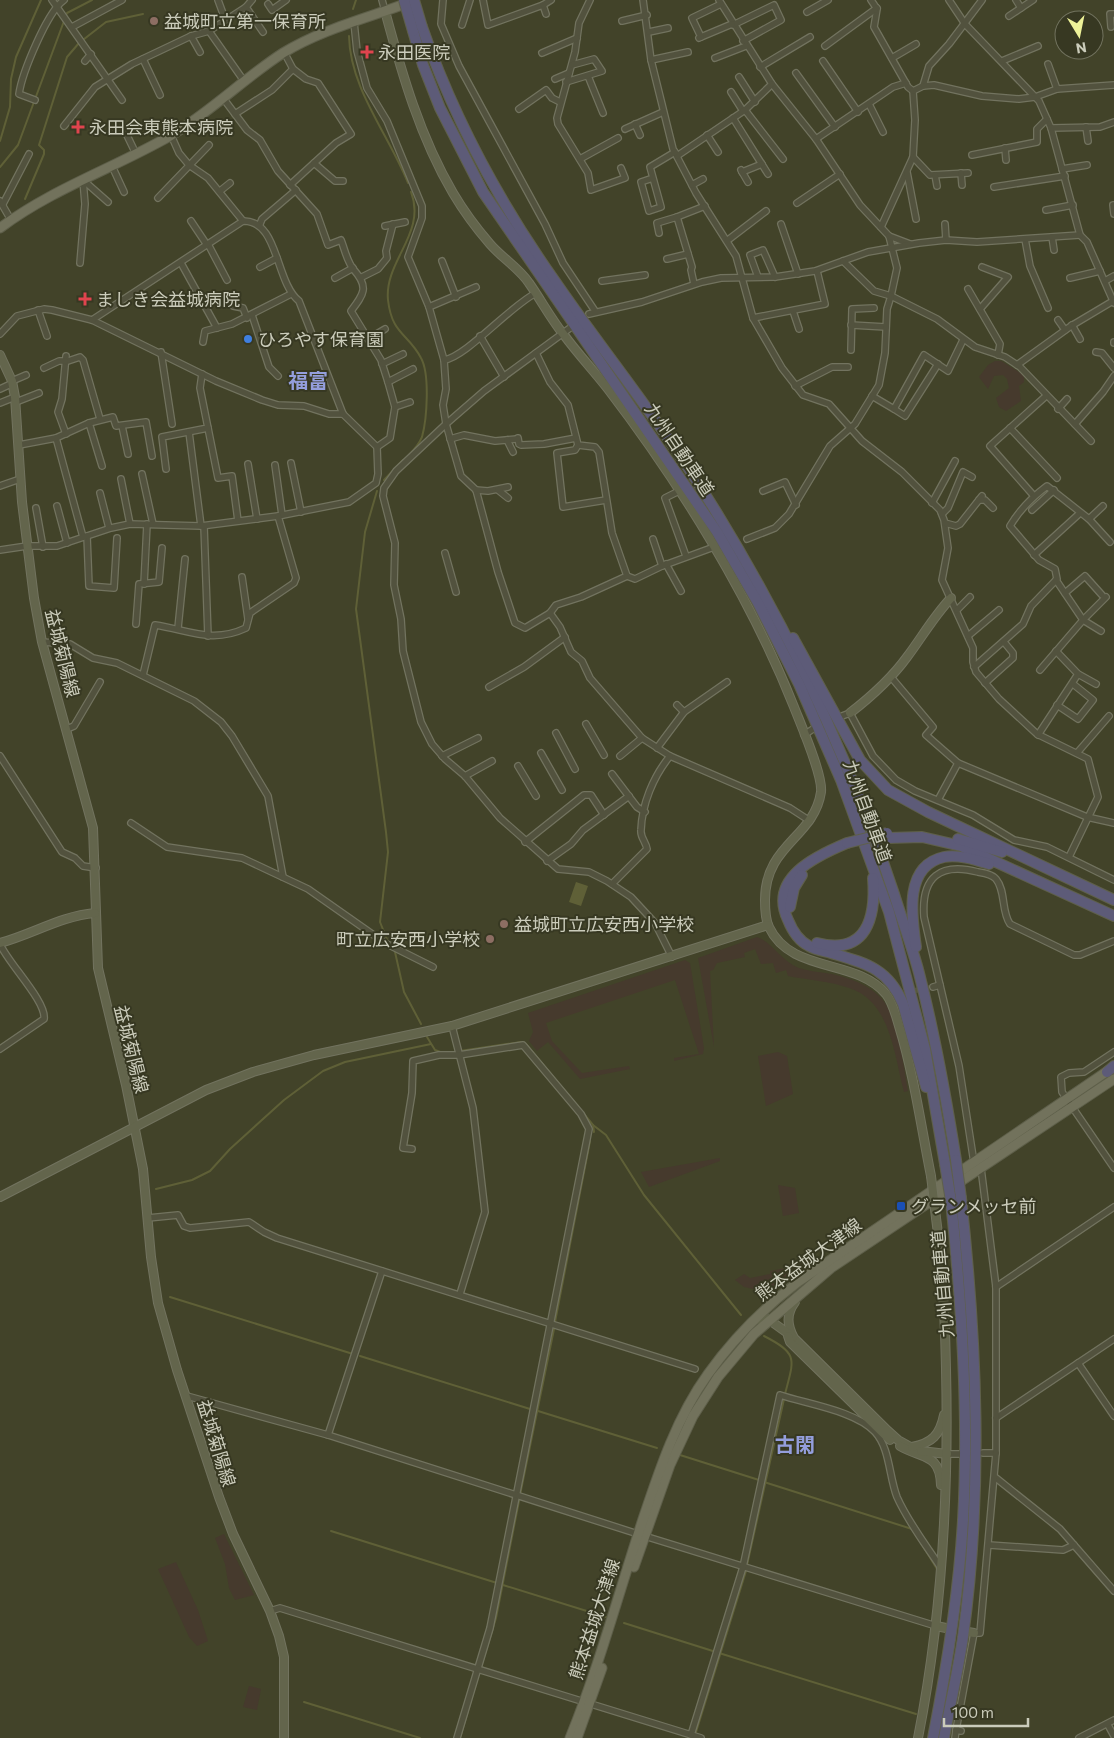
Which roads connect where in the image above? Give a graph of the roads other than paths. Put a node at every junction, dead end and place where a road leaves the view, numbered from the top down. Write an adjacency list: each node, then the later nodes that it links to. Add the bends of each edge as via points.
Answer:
1 (64, 0): 22 (street)
2 (122, 0): 40 (street)
3 (218, 0): 34 (street)
4 (252, 0): 25 (street)
5 (285, 0): 23 (street, via 272,10)
6 (382, 0): 28 (street)
7 (404, 0): 43 (highway, 九州自動車道, bridge)
8 (415, 0): 28 (main road); 43 (highway, 九州自動車道, bridge)
9 (443, 0): 226 (street, via 441,24 459,66 563,263)
10 (470, 0): 39 (street)
11 (483, 0): 24 (street, via 488,25)
12 (551, 0): 24 (street)
13 (590, 0): 49 (street, via 581,18)
14 (643, 0): 32 (street)
15 (828, 0): 29 (street)
16 (871, 0): 26 (street)
17 (949, 0): 38 (street)
18 (982, 0): 38 (street)
19 (1016, 0): 27 (street)
20 (1032, 0): 27 (street)
21 (720, 2): 37 (street); 37 (street, via 692,18 700,38)
22 (54, 3): 40 (street); 88 (street, via 25,69 19,92)
23 (268, 4)
24 (543, 5): 30 (street)
25 (246, 7): 34 (street); 45 (street)
26 (877, 8): 52 (street); 60 (street, via 874,26)
27 (1021, 8): 33 (street)
28 (385, 11): 36 (main road); 215 (street, via 415,111 454,194 489,244)
29 (807, 12)
30 (546, 14)
31 (1114, 14): 41 (street, via 1110,14)
32 (647, 15): 35 (street); 46 (street)
33 (1009, 16)
34 (224, 19): 44 (street)
35 (622, 21)
36 (354, 22): 55 (main road); 221 (street, via 356,51 367,88 387,121 422,206 422,218 408,257)
37 (732, 24): 50 (street); 50 (street, via 774,5 781,20)
38 (966, 24): 65 (street); 81 (street, via 929,66)
39 (462, 25)
40 (72, 27): 58 (street)
41 (1111, 27)
42 (668, 28): 46 (street)
43 (418, 29): 371 (highway, 九州自動車道, via 494,184 552,278 686,466); 444 (highway, 九州自動車道, via 423,65 440,108 483,192 717,532 758,603 822,734)
44 (209, 31): 47 (street); 76 (street)
45 (264, 32)
46 (649, 32): 62 (street)
47 (191, 36): 54 (street); 61 (street)
48 (810, 36): 68 (street)
49 (577, 38): 57 (street); 67 (street)
50 (744, 44): 59 (street); 68 (street)
51 (916, 44): 60 (street)
52 (825, 46)
53 (1038, 46): 65 (street)
54 (200, 52)
55 (284, 52): 69 (street); 76 (main road)
56 (688, 52): 62 (street)
57 (542, 53)
58 (91, 54): 63 (street); 74 (street)
59 (716, 58)
60 (892, 58): 78 (street)
61 (143, 59): 74 (street); 85 (street)
62 (651, 60): 95 (street)
63 (85, 61)
64 (823, 61): 96 (street)
65 (1002, 61): 86 (street)
66 (1048, 64): 82 (street)
67 (572, 65): 71 (street); 72 (street, via 594,59 602,72)
68 (760, 67): 79 (street)
69 (293, 69): 98 (street, via 272,90); 127 (street, via 318,83 351,134)
70 (796, 73): 105 (street)
71 (569, 74): 75 (street); 77 (street)
72 (588, 76): 77 (street); 97 (street)
73 (739, 77): 91 (street)
74 (108, 78): 89 (street); 103 (street, via 95,87)
75 (555, 79)
76 (244, 81): 87 (main road)
77 (566, 82): 90 (street)
78 (906, 83): 84 (street); 92 (street, via 893,87)
79 (772, 84): 91 (street); 114 (street)
80 (1114, 85): 82 (street)
81 (923, 86): 84 (street); 86 (street, via 998,98)
82 (1057, 89): 86 (street)
83 (732, 92): 94 (street)
84 (913, 92): 123 (street)
85 (160, 95)
86 (1035, 97): 100 (street)
87 (223, 98): 98 (street); 112 (main road)
88 (35, 100)
89 (122, 100)
90 (560, 102): 93 (street, via 546,90); 124 (street, via 558,124)
91 (755, 102): 94 (street)
92 (869, 104): 96 (street); 109 (street)
93 (519, 109)
94 (744, 110): 99 (street); 125 (street)
95 (663, 112): 102 (street); 121 (street)
96 (858, 112): 105 (street)
97 (603, 113)
98 (235, 114): 146 (street, via 260,140)
99 (733, 118): 111 (street); 128 (street)
100 (1047, 118): 107 (street); 117 (street, via 1037,129 1037,142)
101 (1114, 122): 106 (street)
102 (635, 124): 108 (street); 110 (street)
103 (64, 126)
104 (123, 127): 120 (street)
105 (835, 127): 114 (street)
106 (1086, 127): 107 (street); 115 (street)
107 (1051, 128): 133 (street)
108 (625, 129)
109 (883, 132)
110 (640, 135)
111 (707, 135): 118 (street); 121 (street)
112 (170, 136): 120 (main road); 129 (street)
113 (618, 138): 124 (street)
114 (816, 140): 136 (street)
115 (1088, 140)
116 (210, 146): 129 (street)
117 (1005, 148): 122 (street); 126 (street)
118 (718, 152)
119 (29, 154): 154 (street)
120 (136, 154): 131 (main road)
121 (676, 154): 139 (street, via 650,167); 145 (street)
122 (972, 155)
123 (913, 157): 134 (street); 137 (street, via 930,175)
124 (580, 159): 132 (street, via 588,173 591,190 625,178)
125 (782, 159)
126 (1006, 160)
127 (314, 163): 142 (street, via 335,181); 146 (street)
128 (762, 164): 135 (street); 143 (street, via 742,171)
129 (189, 165): 151 (street); 153 (street)
130 (1087, 165): 133 (street)
131 (112, 166): 141 (main road); 152 (street)
132 (621, 168)
133 (1062, 169): 138 (street)
134 (907, 171): 165 (street); 175 (street)
135 (768, 174)
136 (840, 174): 156 (street); 175 (street, via 860,205)
137 (935, 175): 147 (street, via 964,173); 148 (street)
138 (1065, 176): 149 (street); 159 (street)
139 (653, 178): 139 (street, via 661,207 650,211 641,182)
140 (703, 179): 145 (street)
141 (83, 180): 155 (street); 166 (main road); 193 (street)
142 (343, 181)
143 (748, 182)
144 (230, 183): 151 (street)
145 (692, 184): 158 (street)
146 (290, 185): 150 (street)
147 (962, 185)
148 (937, 186)
149 (994, 187)
150 (296, 190): 170 (street); 197 (street, via 313,204 328,245 341,240)
151 (220, 191): 168 (street)
152 (124, 192)
153 (158, 198)
154 (1, 202): 166 (street)
155 (108, 202)
156 (796, 203)
157 (1113, 205): 163 (street)
158 (705, 206): 164 (street); 182 (street)
159 (1073, 206): 160 (street); 178 (street)
160 (1046, 210)
161 (766, 211): 182 (street)
162 (244, 212): 168 (street)
163 (1114, 214)
164 (677, 217): 177 (street, via 657,223); 188 (street)
165 (916, 219)
166 (11, 220): 176 (main road)
167 (191, 221): 184 (street)
168 (243, 221): 170 (street); 184 (street)
169 (405, 222): 171 (street)
170 (260, 224): 189 (street)
171 (393, 224): 174 (street); 203 (street, via 387,258 378,269)
172 (781, 224): 200 (street)
173 (945, 224): 183 (street)
174 (384, 226)
175 (881, 227): 179 (street)
176 (0, 228)
177 (660, 233)
178 (1080, 235): 180 (street); 199 (street, via 1087,242)
179 (888, 236): 185 (street); 186 (street)
180 (1052, 237): 181 (street); 187 (street)
181 (1025, 239): 183 (street); 224 (street, via 1030,266)
182 (728, 240): 204 (street)
183 (946, 240): 185 (street)
184 (207, 245): 194 (street); 209 (street)
185 (912, 245): 186 (street)
186 (892, 248): 192 (street); 217 (street, via 897,268)
187 (1054, 250)
188 (688, 254): 190 (street); 212 (street)
189 (277, 258): 195 (street); 216 (street)
190 (667, 259)
191 (442, 261): 218 (street)
192 (843, 261): 198 (street); 217 (street, via 874,291)
193 (80, 263)
194 (180, 263): 231 (street); 236 (street)
195 (260, 267)
196 (982, 267): 223 (street, via 1008,277)
197 (353, 268): 203 (street); 207 (street)
198 (817, 271): 200 (street); 227 (street, via 825,304)
199 (1100, 271): 208 (street); 211 (street)
200 (798, 274): 206 (street)
201 (644, 275): 210 (street)
202 (1114, 276): 211 (street)
203 (362, 277): 245 (street, via 359,301 351,311)
204 (742, 277): 205 (street); 212 (street); 230 (street)
205 (758, 277): 206 (street); 206 (street, via 750,255 763,250)
206 (775, 277)
207 (335, 278)
208 (1070, 278)
209 (227, 280)
210 (602, 280)
211 (1105, 281): 220 (street)
212 (694, 284): 226 (street, via 642,302)
213 (476, 287): 218 (street)
214 (968, 289): 223 (street)
215 (536, 293): 242 (street); 244 (street, via 521,301)
216 (291, 294): 229 (street); 284 (street, via 299,301)
217 (891, 296): 235 (street); 247 (street, via 937,319)
218 (456, 297): 221 (street)
219 (229, 298): 229 (street, via 233,306 243,308)
220 (1113, 302): 234 (street)
221 (430, 307): 257 (street)
222 (874, 308): 233 (street, via 852,309)
223 (980, 308): 254 (street, via 1000,344)
224 (1048, 308)
225 (38, 310): 231 (street, via 44,308); 241 (street, via 17,316); 243 (street)
226 (596, 310): 228 (street)
227 (793, 311): 230 (street); 239 (street)
228 (589, 314)
229 (250, 316): 236 (street); 267 (street, via 269,367)
230 (753, 318): 272 (street)
231 (92, 320): 250 (street, via 127,339)
232 (1058, 320): 240 (street)
233 (851, 325): 235 (street); 249 (street)
234 (1072, 325): 240 (street); 246 (street)
235 (886, 327): 275 (street, via 879,385)
236 (217, 328): 248 (street, via 205,331)
237 (570, 328): 242 (street)
238 (385, 329): 245 (street)
239 (799, 329)
240 (1065, 330): 261 (street)
241 (0, 334)
242 (563, 334): 252 (street); 325 (street, via 609,390)
243 (47, 336)
244 (480, 336): 257 (street, via 461,352); 269 (street)
245 (368, 339): 258 (street)
246 (1080, 339)
247 (963, 340): 254 (street); 259 (street, via 948,371)
248 (203, 342)
249 (850, 350)
250 (161, 352): 265 (street); 287 (street)
251 (1096, 352): 263 (street, via 1102,352)
252 (536, 353): 269 (street); 297 (street, via 550,382 568,405)
253 (403, 354): 258 (street)
254 (998, 355): 261 (street)
255 (1, 358): 270 (street, 益城菊陽線)
256 (65, 360): 262 (street); 285 (street, via 80,357 83,360); 295 (street, via 58,412)
257 (444, 360): 288 (street)
258 (382, 364): 271 (street)
259 (938, 364): 282 (street, via 905,416); 282 (street, via 924,354)
260 (848, 366): 272 (street, via 832,367)
261 (1017, 366): 276 (street)
262 (44, 368)
263 (1114, 368)
264 (412, 369): 271 (street)
265 (202, 374): 284 (street, via 272,403); 291 (street, via 200,388)
266 (26, 375): 270 (street)
267 (278, 376)
268 (1114, 376): 289 (street)
269 (504, 377): 288 (street)
270 (12, 382): 273 (street); 277 (street, 益城菊陽線)
271 (388, 382): 281 (street)
272 (796, 386): 293 (street, via 803,395 828,404)
273 (0, 389)
274 (39, 393): 277 (street)
275 (872, 396): 282 (street); 293 (street)
276 (1046, 396): 283 (street); 292 (street)
277 (16, 400): 280 (street); 301 (street, 益城菊陽線)
278 (1067, 400): 283 (street)
279 (410, 402): 281 (street)
280 (0, 403)
281 (395, 407): 303 (street, via 390,438)
282 (894, 408)
283 (1058, 408): 289 (street)
284 (344, 414): 303 (street)
285 (100, 419): 286 (street); 290 (street, via 113,417 116,426)
286 (89, 423): 295 (street); 311 (street)
287 (172, 424)
288 (446, 424): 298 (street); 321 (street, via 396,471)
289 (1075, 424): 300 (street)
290 (122, 426): 305 (street); 306 (street, via 146,422)
291 (208, 428): 294 (street); 344 (street, via 218,478 232,476)
292 (1010, 428): 315 (street); 328 (street, via 990,446)
293 (849, 429): 331 (street, via 902,472); 332 (street, via 830,446)
294 (189, 432): 312 (street, via 162,436); 348 (street)
295 (66, 434): 296 (street)
296 (56, 438): 301 (street); 350 (street)
297 (576, 438): 299 (street, via 522,445 518,438); 302 (street)
298 (450, 439): 299 (street, via 471,435 484,440); 322 (street, via 461,476)
299 (507, 440): 304 (street)
300 (1091, 441)
301 (18, 445): 316 (street, 益城菊陽線)
302 (578, 445): 330 (street, via 595,447 599,452); 330 (street, via 575,450 557,453 563,507)
303 (377, 446): 318 (street)
304 (513, 452)
305 (128, 454)
306 (152, 456)
307 (956, 462): 331 (street)
308 (291, 463): 338 (street)
309 (248, 464): 342 (street)
310 (275, 465): 341 (street)
311 (102, 466)
312 (166, 468)
313 (142, 474): 347 (street)
314 (972, 477): 340 (street, via 963,472 948,508)
315 (1057, 478)
316 (20, 479): 319 (street); 356 (street, 益城菊陽線)
317 (121, 479): 346 (street)
318 (376, 483): 321 (street); 338 (street, via 349,502)
319 (0, 486)
320 (508, 487): 323 (street)
321 (384, 488): 419 (street, via 395,543 394,585 403,651 421,722)
322 (476, 490): 323 (street); 378 (street, via 515,623 525,628)
323 (498, 490): 329 (street)
324 (1054, 490): 328 (street, via 1047,486); 337 (street); 339 (street)
325 (678, 491): 358 (street); 363 (street, via 665,498)
326 (763, 491): 332 (street, via 785,482)
327 (100, 493): 349 (street)
328 (1034, 496): 362 (street, via 1010,526)
329 (508, 498)
330 (606, 500): 366 (street, via 612,533)
331 (932, 503): 340 (street)
332 (796, 505): 353 (street, via 775,528)
333 (58, 506): 355 (street)
334 (1103, 506): 343 (street)
335 (36, 508): 357 (street)
336 (992, 508): 345 (street, via 981,498 960,524)
337 (1032, 510)
338 (301, 512): 341 (street)
339 (1080, 513): 343 (street); 362 (street)
340 (942, 514): 345 (street)
341 (280, 515): 342 (street); 381 (street, via 296,578 294,583 250,613)
342 (257, 519): 344 (street)
343 (1089, 520): 354 (street)
344 (238, 522): 348 (street)
345 (945, 523): 375 (street, via 947,556 942,580)
346 (130, 524): 347 (street); 349 (street)
347 (150, 524): 348 (street); 369 (street)
348 (203, 526): 384 (street)
349 (109, 528): 350 (street)
350 (85, 537): 351 (street, via 89,586 114,588); 355 (street)
351 (117, 538)
352 (653, 539): 365 (street)
353 (747, 539)
354 (1110, 542)
355 (67, 543): 357 (street)
356 (27, 546): 357 (street); 360 (street); 387 (street, 益城菊陽線)
357 (43, 547)
358 (714, 547): 363 (street); 410 (street, via 745,601 794,706)
359 (162, 548): 369 (street, via 159,582)
360 (0, 550)
361 (445, 553): 372 (street)
362 (1034, 555): 368 (street, via 1055,569)
363 (686, 556): 365 (street)
364 (186, 560): 382 (street)
365 (664, 565): 366 (street, via 635,579); 370 (street)
366 (627, 576): 378 (street, via 581,597 556,604)
367 (242, 577): 381 (street)
368 (1056, 580): 373 (street); 388 (street, via 1031,606 1024,624)
369 (144, 584): 380 (street, via 139,584)
370 (681, 591)
371 (762, 591): 442 (highway, via 803,653 860,760 888,790); 458 (highway, 九州自動車道, via 808,679 851,776)
372 (456, 592)
373 (1065, 593): 379 (street); 379 (street, via 1083,574 1104,596)
374 (970, 597): 376 (street)
375 (951, 598): 376 (street); 394 (street)
376 (957, 610): 385 (street)
377 (999, 610): 385 (street)
378 (550, 613): 386 (street)
379 (1083, 620): 383 (street); 389 (street)
380 (136, 624)
381 (248, 624): 384 (street, via 237,632)
382 (178, 628): 384 (street); 393 (street, via 156,625)
383 (1101, 632)
384 (208, 636)
385 (968, 636): 390 (street, via 973,648)
386 (564, 637): 400 (street, via 524,667); 413 (street, via 571,652 585,665 590,678)
387 (42, 642): 393 (street, via 70,644 93,658 117,663); 407 (street, 益城菊陽線)
388 (1004, 642): 390 (street); 397 (street, via 1013,658)
389 (1056, 650): 391 (street); 392 (street)
390 (974, 667): 397 (street)
391 (1040, 670)
392 (1078, 674): 398 (street); 399 (street)
393 (143, 675): 447 (street, via 210,712 232,736 268,796)
394 (891, 677): 404 (street, via 872,696); 423 (street, via 933,727 926,735)
395 (100, 682): 407 (street, via 74,726)
396 (727, 682): 403 (street)
397 (985, 683): 411 (street)
398 (1073, 684): 402 (street); 402 (street, via 1093,700 1078,720)
399 (1096, 684)
400 (489, 687)
401 (677, 705): 403 (street)
402 (1057, 705): 411 (street)
403 (684, 712): 414 (street)
404 (846, 714): 431 (street, via 886,772 909,788)
405 (1109, 716): 415 (street)
406 (586, 724): 417 (street)
407 (67, 729): 445 (street, 益城菊陽線, via 89,807)
408 (813, 729): 410 (street)
409 (556, 733): 425 (street)
410 (804, 735): 435 (street, via 818,767 822,788)
411 (1038, 735): 415 (street)
412 (478, 738): 419 (street)
413 (642, 738): 414 (street); 420 (street)
414 (657, 748): 421 (street)
415 (1077, 752): 434 (street, via 1088,759 1098,797)
416 (540, 753): 428 (street)
417 (604, 755)
418 (0, 756): 445 (street, via 62,852 83,866)
419 (442, 756): 427 (street)
420 (620, 756)
421 (670, 756): 432 (street, via 653,783); 435 (street, via 790,808)
422 (492, 760): 427 (street)
423 (958, 764): 431 (street); 434 (street)
424 (518, 766): 429 (street)
425 (575, 769)
426 (612, 774): 430 (street)
427 (465, 776): 439 (street, via 500,818)
428 (562, 790)
429 (536, 796)
430 (629, 796): 432 (street); 433 (street)
431 (938, 800): 441 (street, via 973,815 1014,840 1047,847)
432 (645, 812): 449 (street, via 641,830 647,849)
433 (604, 815): 439 (street, via 590,795 584,795); 443 (street)
434 (1087, 817): 437 (street); 441 (street)
435 (810, 821): 453 (street, via 771,866 765,901)
436 (131, 823): 447 (street, via 167,847 242,858)
437 (1114, 823)
438 (887, 836): 440 (highway, bridge); 442 (highway, via 922,832 947,835); 446 (highway, via 922,837 961,846)
439 (526, 842): 443 (street)
440 (848, 846): 444 (highway, via 818,862 795,884 790,908 797,926 806,936 816,943 834,946 849,942 865,932 874,907); 469 (highway, via 820,854 792,876 783,901 786,916 796,935 809,946 862,962 887,977 898,992 908,1017)
441 (1069, 857): 448 (street)
442 (1024, 858): 450 (highway)
443 (547, 861): 449 (street, via 558,869 589,872)
444 (871, 866): 469 (highway, 九州自動車道, via 889,912 916,1011)
445 (96, 868): 451 (street, 益城菊陽線)
446 (1019, 872): 452 (highway); 458 (highway, via 958,857 944,857 923,870 911,900)
447 (283, 877): 457 (street, via 308,889 385,943)
448 (1114, 880)
449 (612, 884): 456 (street, via 631,897 656,923)
450 (1114, 900)
451 (95, 913): 455 (street, via 70,916); 467 (street, 益城菊陽線, via 98,968)
452 (1113, 916)
453 (768, 925): 456 (street); 489 (street, bridge, via 783,945 802,958 856,973 892,995 930,1176 943,1270)
454 (1114, 941): 459 (street, via 1074,955 1010,924 999,885 993,876 966,868 948,869 930,880 924,892 923,905)
455 (0, 943): 462 (street, via 4,954 30,987 45,1013 44,1019)
456 (672, 957): 461 (street)
457 (433, 967)
458 (919, 970): 473 (highway, 九州自動車道, bridge, via 940,1060 956,1160)
459 (940, 985): 460 (street); 470 (street)
460 (933, 987)
461 (452, 1026): 464 (street); 467 (street, via 314,1055 253,1072 206,1090)
462 (0, 1050)
463 (1114, 1052): 466 (street, via 1084,1072 1061,1077 1062,1092)
464 (459, 1056): 468 (street, via 438,1055 413,1062 412,1093 403,1138 403,1148); 479 (street, via 473,1108 485,1212); 483 (street, via 523,1045 581,1114 589,1129)
465 (1112, 1071): 466 (main road, 熊本益城大津線)
466 (1070, 1103): 470 (main road, 熊本益城大津線); 471 (street)
467 (135, 1125): 472 (street); 475 (street, 益城菊陽線)
468 (412, 1148)
469 (945, 1164): 473 (highway, 九州自動車道, bridge)
470 (978, 1166): 476 (main road, 熊本益城大津線); 478 (street); 480 (main road, 熊本益城大津線, via 839,1253)
471 (1114, 1168)
472 (0, 1197)
473 (956, 1199): 522 (highway, 九州自動車道, via 963,1327 964,1493 960,1566); 523 (highway, 九州自動車道, via 973,1320 975,1492 963,1637)
474 (1114, 1206): 478 (street)
475 (148, 1218): 477 (street, via 178,1215 184,1226 190,1228 249,1222 277,1238); 488 (street, 益城菊陽線, via 158,1303)
476 (831, 1268): 481 (main road, 熊本益城大津線); 484 (street, via 789,1310)
477 (382, 1271): 479 (street); 492 (street)
478 (996, 1286): 491 (street)
479 (460, 1294): 483 (street)
480 (777, 1298): 481 (street); 482 (main road, 熊本益城大津線)
481 (768, 1319): 482 (street); 484 (street); 501 (main road, 熊本益城大津線, via 736,1354 693,1416)
482 (755, 1320): 501 (main road, 熊本益城大津線, via 709,1373 686,1410 662,1461)
483 (551, 1324): 487 (street); 499 (street)
484 (791, 1337): 493 (street, via 790,1342 881,1432)
485 (1114, 1339): 486 (street)
486 (1078, 1363): 490 (street); 491 (street)
487 (695, 1369)
488 (187, 1396): 492 (street); 507 (street, 益城菊陽線, via 233,1534)
489 (947, 1405): 493 (street, via 934,1439); 496 (street)
490 (1114, 1416)
491 (996, 1418): 495 (street)
492 (328, 1435): 499 (street)
493 (911, 1449): 496 (street); 500 (street, via 933,1460 940,1470)
494 (983, 1453): 495 (street)
495 (996, 1453): 498 (street)
496 (947, 1454): 497 (street); 500 (street)
497 (960, 1454)
498 (996, 1478): 502 (street); 503 (street, via 1060,1529)
499 (517, 1495): 501 (street); 510 (street, via 490,1628)
500 (944, 1517): 505 (street)
501 (641, 1535): 504 (street); 511 (main road, 熊本益城大津線)
502 (989, 1545): 503 (street, via 1062,1550); 524 (street, via 980,1633 971,1633)
503 (1074, 1545): 506 (street)
504 (743, 1567): 505 (street, via 780,1396 858,1419 875,1432 883,1446 898,1498); 508 (street); 514 (street)
505 (941, 1568): 508 (street)
506 (1114, 1591)
507 (270, 1611): 510 (street, via 280,1608); 516 (street, 益城菊陽線, via 284,1657)
508 (936, 1626): 509 (street); 521 (street)
509 (946, 1628)
510 (477, 1668): 511 (street); 517 (street)
511 (588, 1703): 514 (street); 518 (main road, 熊本益城大津線); 519 (main road, 熊本益城大津線)
512 (1114, 1720): 513 (street)
513 (1108, 1725): 515 (street); 525 (street)
514 (691, 1735): 520 (street)
515 (1114, 1736)
516 (284, 1738)
517 (457, 1738)
518 (570, 1738)
519 (577, 1738)
520 (701, 1738)
521 (918, 1738)
522 (933, 1738)
523 (944, 1738)
524 (955, 1738)
525 (1079, 1738)

